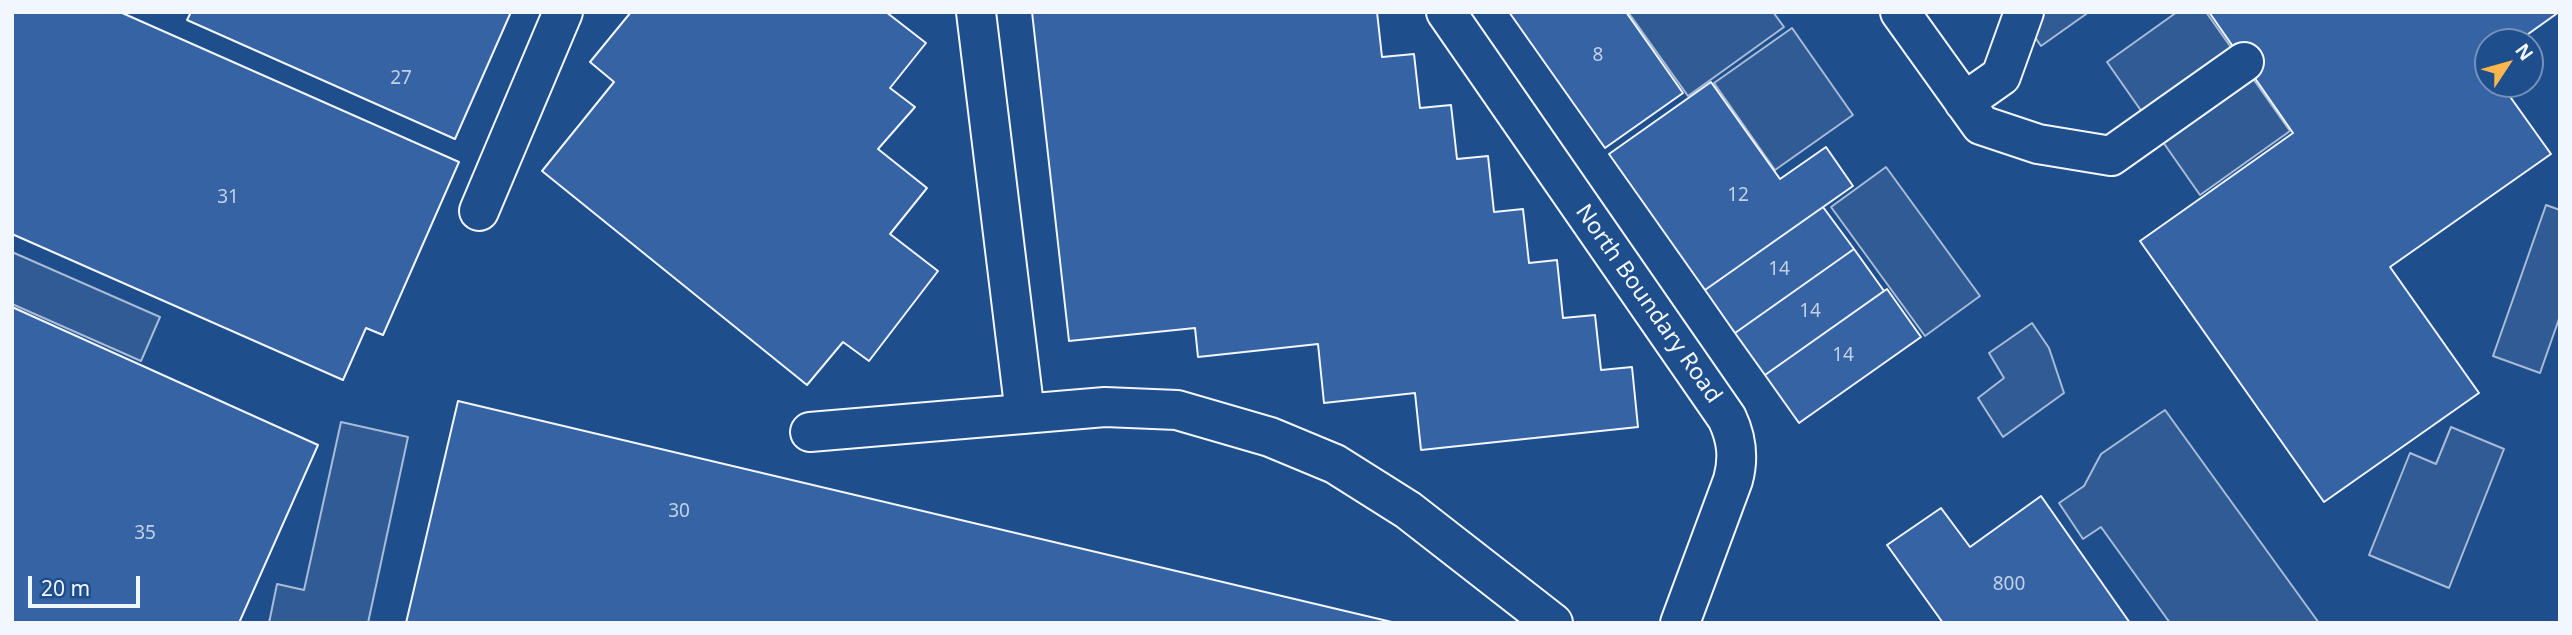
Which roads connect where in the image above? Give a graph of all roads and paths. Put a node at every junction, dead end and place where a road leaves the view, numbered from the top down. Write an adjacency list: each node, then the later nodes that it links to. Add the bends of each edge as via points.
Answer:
1 (563, 12): 8 (street)
2 (976, 12): 9 (street)
3 (1447, 12): 12 (street, North Boundary Road, via 1727,418 1734,435 1737,466 1733,480)
4 (1899, 12): 7 (street)
5 (2024, 12): 7 (street, via 2001,76)
6 (2244, 62): 7 (street, via 2111,156 2038,144 1981,125)
7 (1964, 102)
8 (479, 211)
9 (1025, 414): 10 (street); 11 (street, via 1105,407 1177,411 1303,450 1335,464 1408,510)
10 (810, 432)
11 (1553, 623)
12 (1680, 623)

